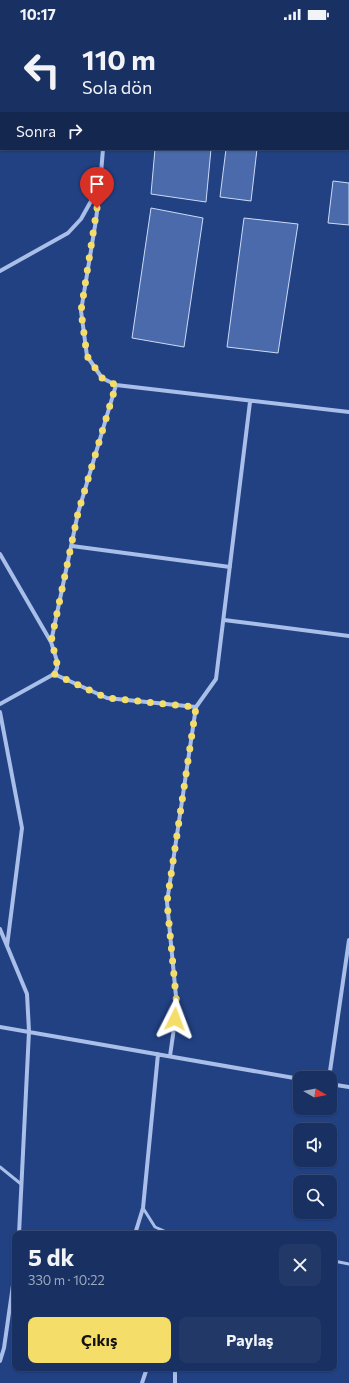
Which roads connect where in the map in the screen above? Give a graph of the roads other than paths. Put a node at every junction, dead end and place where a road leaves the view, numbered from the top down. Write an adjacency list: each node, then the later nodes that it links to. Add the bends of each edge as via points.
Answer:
1 (103, 150): 2 (street)
2 (100, 185): 3 (street, via 81,219 68,233); 4 (street, via 81,311 87,356 102,378)
3 (0, 271)
4 (116, 385): 5 (street); 7 (street, via 78,513)
5 (250, 402): 6 (street); 9 (street)
6 (349, 412)
7 (72, 546): 9 (street); 12 (street)
8 (0, 554): 12 (street)
9 (230, 567): 10 (street)
10 (224, 620): 11 (street); 15 (street, via 216,679)
11 (349, 636)
12 (51, 642): 13 (street, via 57,661)
13 (54, 674): 14 (street); 15 (street, via 107,698)
14 (0, 704)
15 (196, 707): 23 (street, via 167,902 177,1007)
16 (0, 712): 19 (street, via 22,828)
17 (0, 929): 19 (street)
18 (349, 940): 24 (street)
19 (7, 946): 21 (street, via 27,994)
20 (0, 1027): 21 (street)
21 (29, 1031): 22 (street); 29 (street)
22 (158, 1054): 23 (street); 30 (street)
23 (170, 1056): 25 (street)
24 (330, 1071)
25 (293, 1078)
26 (337, 1085): 27 (street)
27 (349, 1087)
28 (0, 1167): 29 (lane)
29 (21, 1184): 31 (street)
30 (143, 1208): 32 (street); 33 (lane, via 155,1227)
31 (19, 1231)
32 (136, 1231)
33 (164, 1231)
34 (337, 1262): 35 (lane)
35 (349, 1264)
36 (12, 1292): 37 (street)
37 (0, 1361)
38 (145, 1371): 40 (street)
39 (175, 1371): 41 (street)
40 (142, 1383)
41 (175, 1383)

